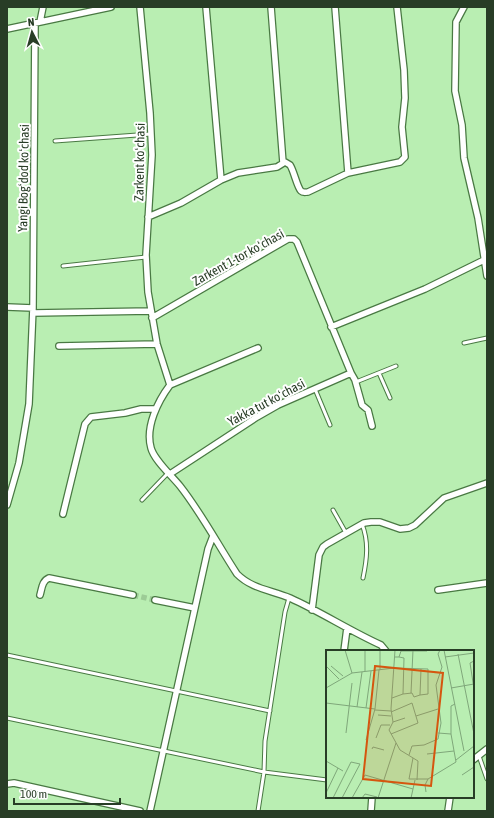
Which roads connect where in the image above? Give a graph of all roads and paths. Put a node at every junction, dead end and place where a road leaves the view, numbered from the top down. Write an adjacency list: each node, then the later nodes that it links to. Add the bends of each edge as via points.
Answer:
1 (43, 7): 9 (street, Yangi Bogʻdod koʻchasi)
2 (111, 7): 9 (street)
3 (140, 7): 11 (street, Zarkent koʻchasi)
4 (206, 7): 15 (street)
5 (271, 7): 13 (street)
6 (335, 7): 14 (street)
7 (397, 7): 14 (street, via 404,70 402,127 405,157 400,162)
8 (464, 7): 18 (street, via 456,22 455,91 462,125 464,158)
9 (38, 23): 10 (street); 22 (street, Yangi Bogʻdod koʻchasi)
10 (7, 29)
11 (151, 134): 12 (lane); 16 (street, Zarkent koʻchasi)
12 (55, 141)
13 (283, 162): 14 (street, via 290,165 301,191 304,192); 15 (street, via 277,166 238,173)
14 (348, 173)
15 (221, 180): 16 (street, via 181,203)
16 (148, 217): 17 (street, Zarkent koʻchasi)
17 (146, 257): 19 (lane); 23 (street, Zarkent koʻchasi)
18 (484, 260): 20 (street); 25 (street, via 425,289)
19 (63, 266)
20 (487, 276)
21 (7, 307): 22 (street)
22 (33, 310): 23 (street); 44 (street, Yangi Bogʻdod koʻchasi, via 28,417)
23 (151, 311): 24 (street, Zarkent koʻchasi)
24 (152, 318): 25 (street, Zarkent 1-tor koʻchasi, via 291,238 296,242); 28 (street, Zarkent koʻchasi)
25 (331, 327): 32 (street)
26 (487, 338): 27 (lane)
27 (464, 343)
28 (157, 344): 29 (street); 35 (street, Zarkent koʻchasi)
29 (58, 346)
30 (258, 348): 35 (street)
31 (396, 366): 33 (lane)
32 (351, 373): 34 (street); 36 (street, Yakka tut koʻchasi)
33 (379, 373): 34 (lane); 37 (lane)
34 (356, 382): 40 (street)
35 (170, 385): 38 (street)
36 (315, 389): 39 (lane); 41 (street, Yakka tut koʻchasi, via 257,417)
37 (390, 398)
38 (155, 409): 41 (street, via 151,449); 46 (street, via 91,417 88,420)
39 (330, 424)
40 (372, 426)
41 (170, 473): 43 (lane); 49 (street)
42 (487, 484): 47 (street, via 444,498 409,528 400,530 380,522)
43 (142, 500)
44 (7, 505)
45 (333, 510): 48 (lane)
46 (63, 514)
47 (362, 524): 48 (street); 50 (lane, via 367,541)
48 (346, 533): 58 (street, via 320,551)
49 (213, 536): 55 (street, via 237,574 245,581); 57 (street)
50 (364, 578)
51 (487, 582): 52 (street)
52 (438, 590)
53 (40, 595): 54 (street, via 43,582 49,578)
54 (133, 595)
55 (290, 598): 58 (street); 64 (lane, via 285,612)
56 (155, 600): 57 (street)
57 (195, 608): 63 (street)
58 (312, 610): 59 (street)
59 (347, 628): 60 (street); 61 (street, via 381,645)
60 (344, 650)
61 (385, 650)
62 (7, 655): 63 (lane)
63 (176, 691): 64 (lane); 67 (street)
64 (270, 710): 70 (lane)
65 (7, 718): 67 (lane)
66 (487, 749): 68 (street)
67 (163, 751): 70 (lane); 77 (street)
68 (479, 754): 69 (street); 71 (lane)
69 (474, 759)
70 (264, 772): 72 (lane); 78 (lane)
71 (487, 779)
72 (326, 780)
73 (7, 784): 76 (street, via 14,783)
74 (372, 798): 79 (street)
75 (450, 798): 80 (street)
76 (140, 811)
77 (150, 811)
78 (258, 811)
79 (371, 811)
80 (448, 811)

